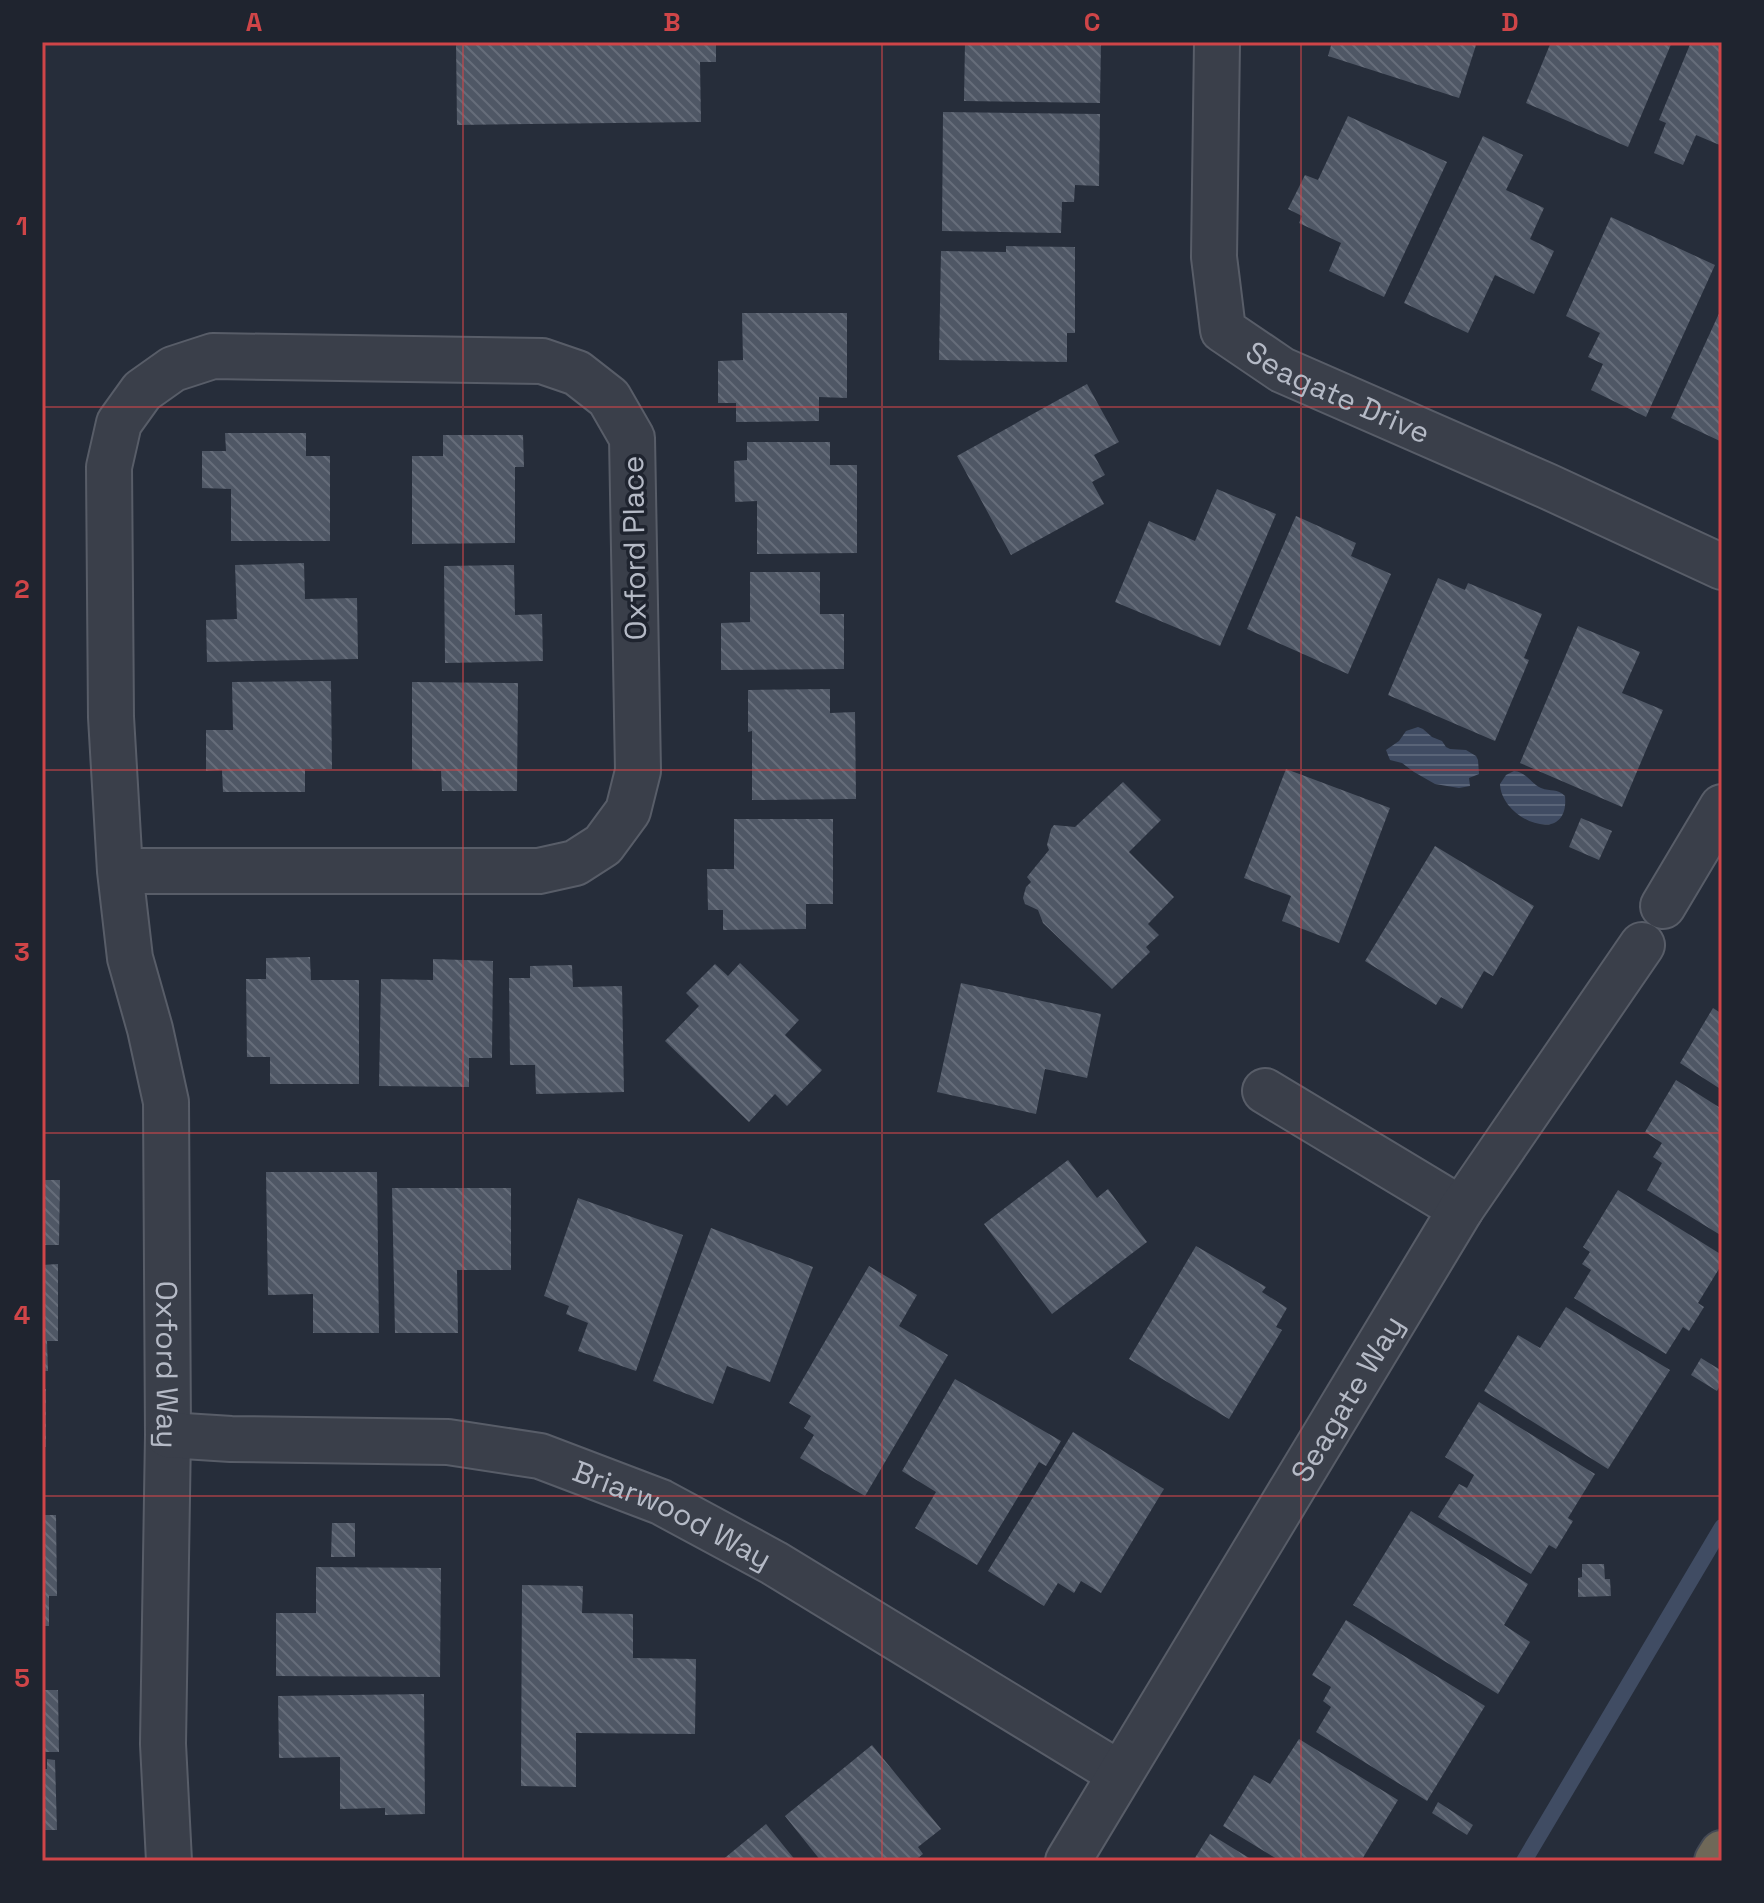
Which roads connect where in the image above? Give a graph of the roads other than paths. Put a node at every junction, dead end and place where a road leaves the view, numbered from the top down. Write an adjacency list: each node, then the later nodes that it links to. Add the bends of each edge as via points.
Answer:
1 (1217, 42): 2 (street, Seagate Drive, via 1214,257 1223,330 1282,370)
2 (1722, 567)
3 (1722, 807): 5 (street)
4 (120, 871): 4 (street, Oxford Place, via 111,717 109,467 119,423 142,391 173,369 213,356 542,361 577,373 609,398 632,438 638,771 628,811 603,845 575,863 539,871); 9 (street, Oxford Way, via 130,958 166,1102)
5 (1663, 906)
6 (1642, 945): 8 (street, Seagate Way)
7 (1265, 1091): 8 (street)
8 (1461, 1209): 10 (street, Seagate Way)
9 (168, 1435): 10 (street, Briarwood Way, via 448,1442 540,1456 661,1502 746,1548); 12 (street, Oxford Way, via 163,1744)
10 (1120, 1774): 13 (street, Seagate Way)
11 (1722, 1853): 14 (highway)
12 (169, 1861)
13 (1068, 1861)
14 (1717, 1861)

